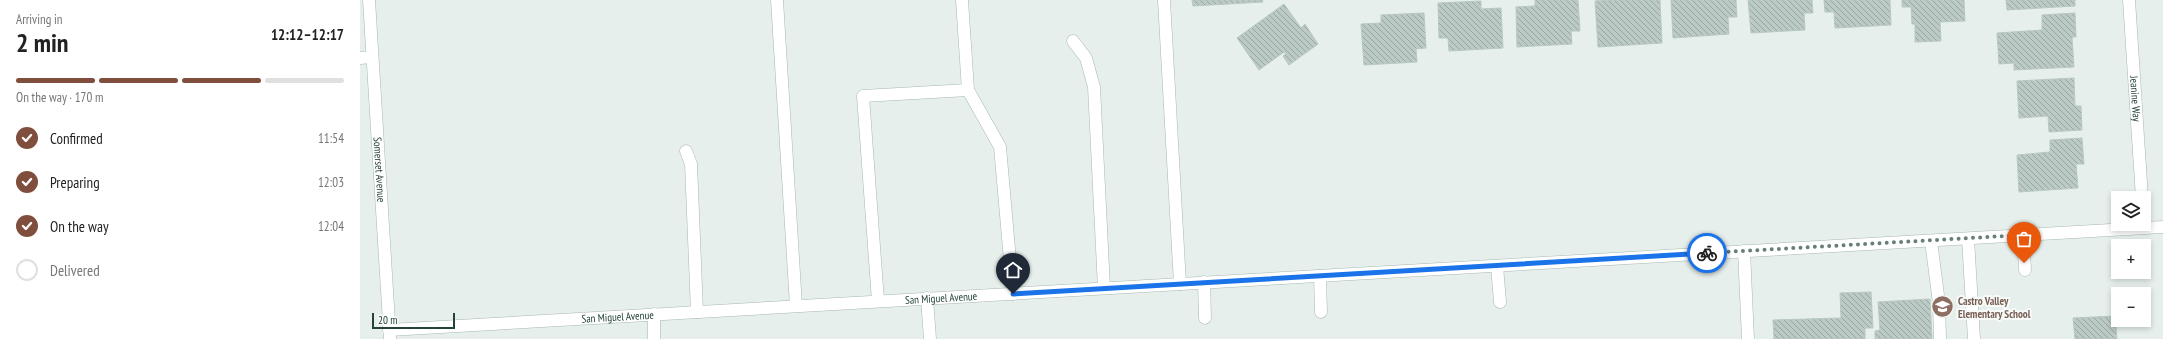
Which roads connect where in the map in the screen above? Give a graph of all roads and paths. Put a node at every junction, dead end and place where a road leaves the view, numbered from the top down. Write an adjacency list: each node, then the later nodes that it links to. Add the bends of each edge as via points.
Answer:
1 (369, 0): 7 (street, Somerset Avenue)
2 (777, 0): 29 (street)
3 (962, 0): 9 (street)
4 (1164, 0): 23 (street)
5 (2129, 0): 11 (street, Jeanine Way)
6 (1073, 41): 24 (street, via 1086,58 1094,87)
7 (372, 57): 8 (street); 34 (street, Somerset Avenue)
8 (360, 58)
9 (968, 90): 25 (street, via 1000,147); 27 (street, via 863,96)
10 (686, 151): 30 (street, via 691,164)
11 (2142, 191)
12 (2151, 226): 13 (street, San Miguel Avenue)
13 (2163, 227)
14 (2111, 228): 15 (street, San Miguel Avenue)
15 (2023, 235): 16 (street, San Miguel Avenue); 20 (street)
16 (1968, 239): 17 (street, San Miguel Avenue); 39 (street)
17 (1931, 241): 18 (street, San Miguel Avenue); 38 (street)
18 (1744, 251): 19 (street, San Miguel Avenue); 37 (street)
19 (1497, 266): 21 (street, San Miguel Avenue); 28 (street)
20 (2025, 270)
21 (1320, 276): 22 (street, San Miguel Avenue); 31 (street)
22 (1204, 282): 23 (street, San Miguel Avenue); 33 (street)
23 (1180, 284): 24 (street, San Miguel Avenue)
24 (1104, 288): 25 (street, San Miguel Avenue)
25 (1013, 294): 26 (street, San Miguel Avenue)
26 (927, 298): 27 (street, San Miguel Avenue); 36 (street)
27 (878, 301): 29 (street, San Miguel Avenue)
28 (1500, 302)
29 (796, 306): 30 (street, San Miguel Avenue)
30 (697, 312): 32 (street, San Miguel Avenue)
31 (1321, 312)
32 (654, 314): 34 (street, San Miguel Avenue); 35 (street)
33 (1205, 318)
34 (390, 334)
35 (654, 339)
36 (930, 339)
37 (1748, 339)
38 (1940, 339)
39 (1974, 339)

